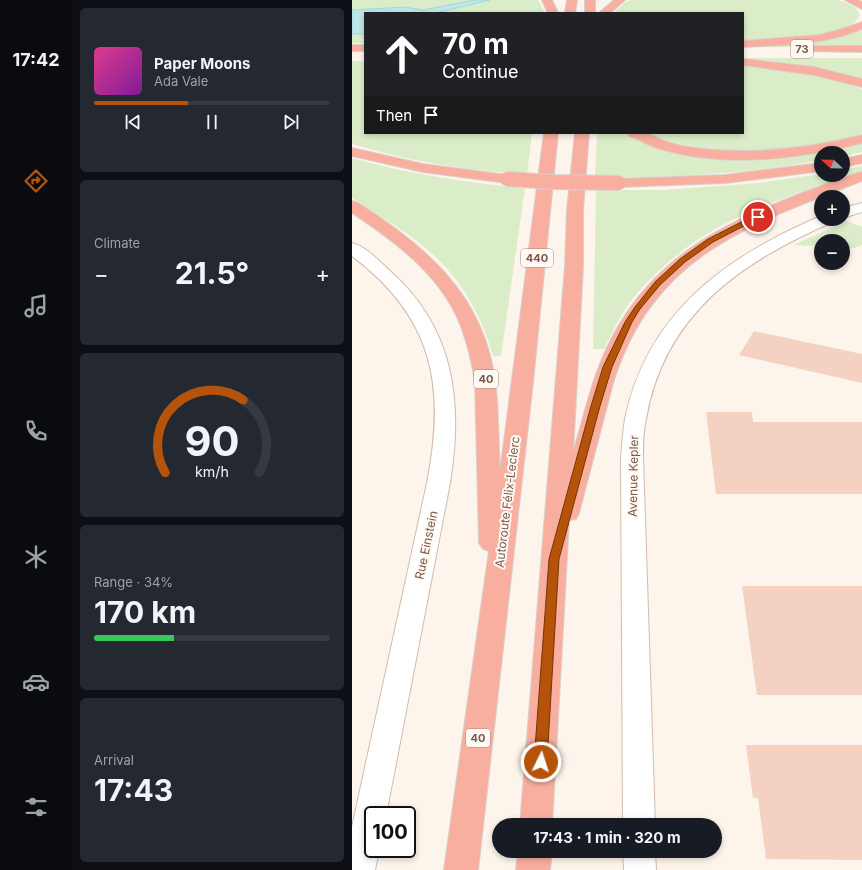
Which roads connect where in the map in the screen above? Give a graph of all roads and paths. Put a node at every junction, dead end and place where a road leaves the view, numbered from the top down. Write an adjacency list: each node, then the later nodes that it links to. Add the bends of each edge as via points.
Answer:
1 (547, 0): 7 (highway)
2 (572, 0): 8 (highway)
3 (590, 0): 9 (highway)
4 (620, 0): 10 (highway)
5 (850, 0): 6 (highway)
6 (862, 6)
7 (553, 12)
8 (570, 12)
9 (590, 12)
10 (605, 12)
11 (862, 25): 12 (highway, via 814,38)
12 (744, 44)
13 (352, 48): 14 (highway)
14 (364, 48)
15 (744, 48): 16 (highway, 73)
16 (862, 49)
17 (352, 55): 18 (highway)
18 (364, 55)
19 (744, 56): 20 (highway, 73)
20 (784, 56)
21 (799, 56): 22 (highway, 73)
22 (862, 56)
23 (744, 62): 24 (highway, via 814,71)
24 (862, 83)
25 (551, 134): 40 (highway, Autoroute Félix-Leclerc / 440)
26 (582, 134): 39 (highway)
27 (636, 134): 28 (highway, via 684,150 738,156 802,152)
28 (862, 139)
29 (352, 152): 32 (highway, bridge, via 423,168 507,179 559,182 619,183 725,179)
30 (862, 159): 31 (highway)
31 (850, 162)
32 (814, 168)
33 (862, 176): 39 (highway, via 768,212 725,232 683,261 648,295 629,322 608,367)
34 (352, 206): 40 (highway, 40, via 400,240 431,267 456,300 476,339 486,377)
35 (862, 207): 36 (street)
36 (850, 211)
37 (814, 225): 42 (street, Avenue Kepler, via 764,248 711,286 670,333 645,384 636,417 632,458)
38 (352, 248): 45 (street, Rue Einstein, via 394,282 422,319 434,346 443,379 446,413 435,499)
39 (554, 559): 41 (highway)
40 (494, 606): 46 (highway, Autoroute Félix-Leclerc / 40)
41 (536, 818)
42 (639, 818)
43 (535, 858): 47 (highway)
44 (639, 858): 48 (street)
45 (359, 870)
46 (461, 870)
47 (534, 870)
48 (640, 870)

